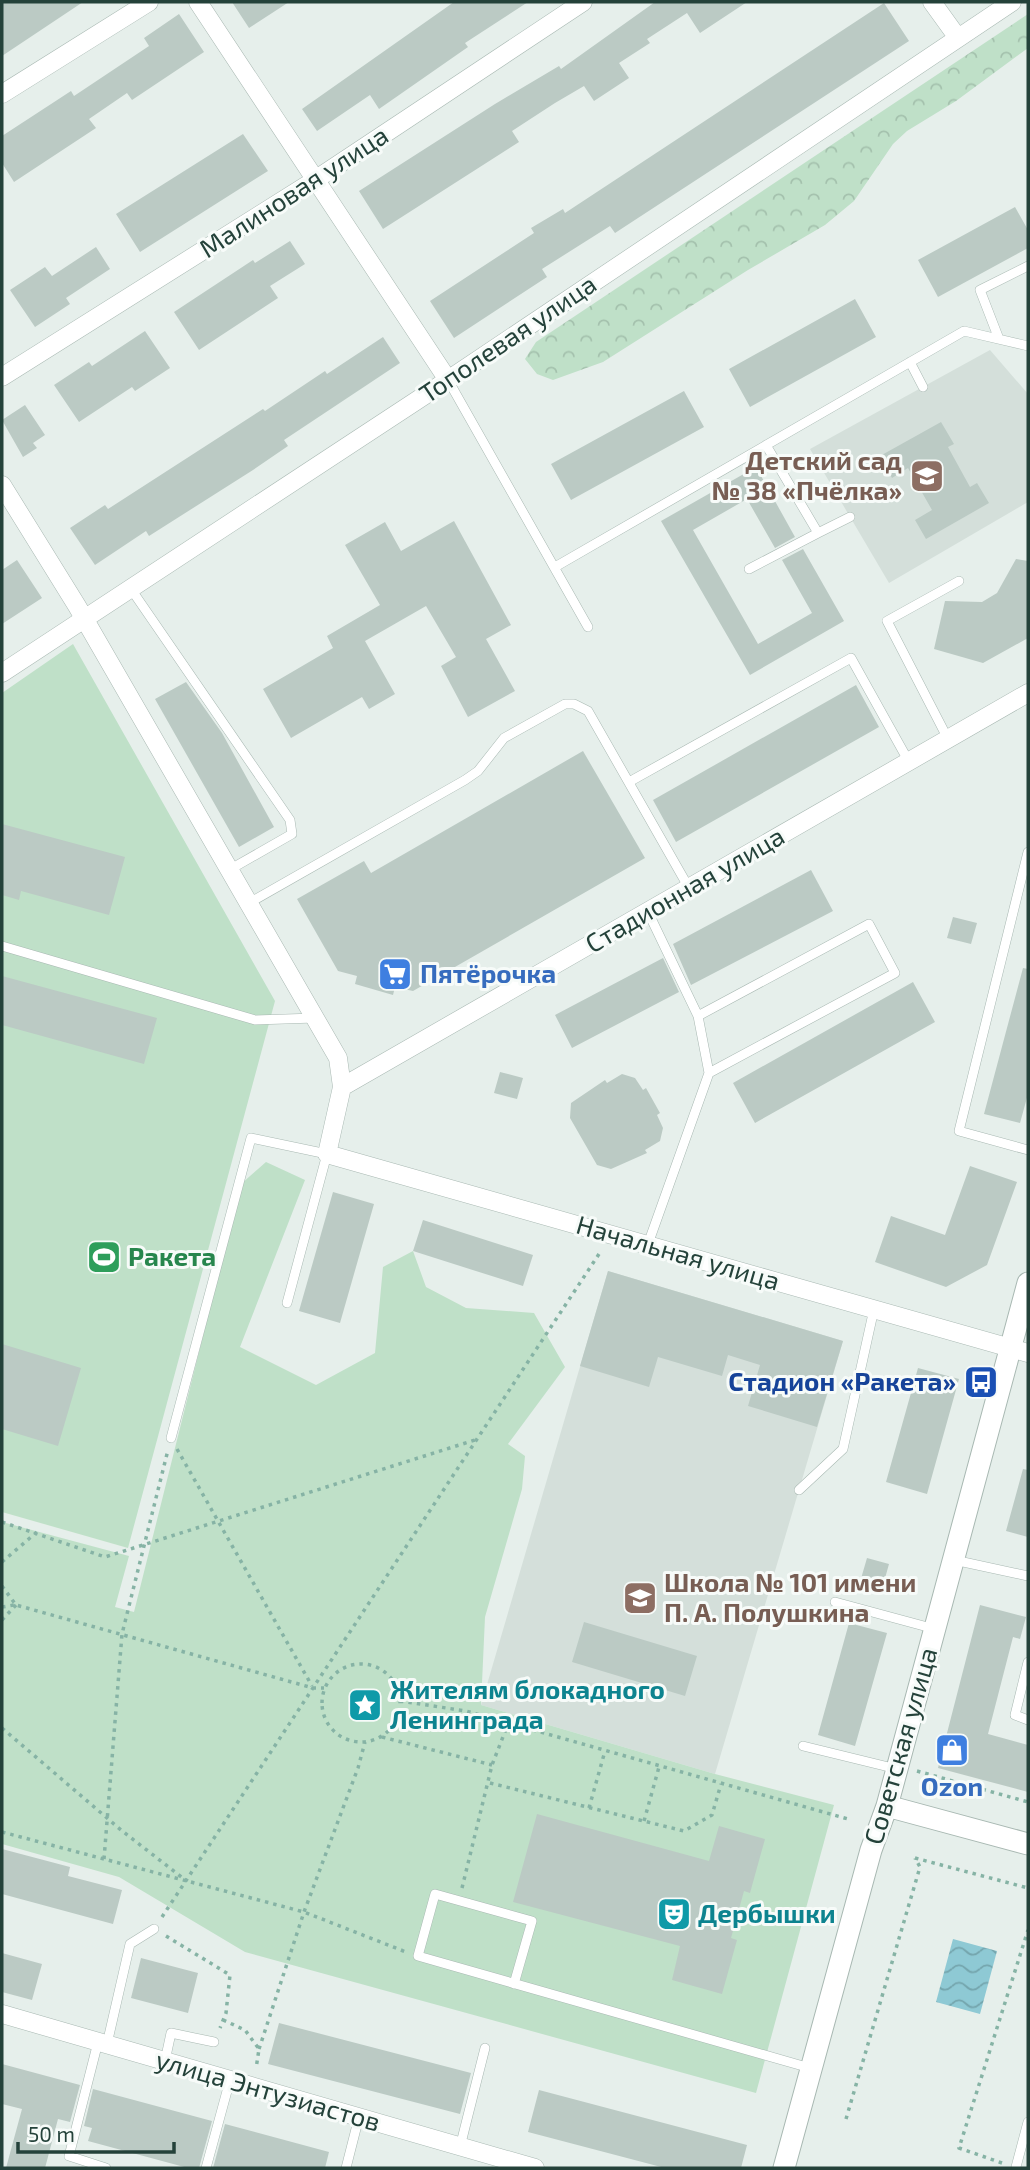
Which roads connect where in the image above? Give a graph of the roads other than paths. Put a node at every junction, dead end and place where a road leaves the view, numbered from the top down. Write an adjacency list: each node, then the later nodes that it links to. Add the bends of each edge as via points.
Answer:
1 (149, 2): 7 (street)
2 (198, 2): 8 (street)
3 (583, 2): 8 (street, Малиновая улица)
4 (932, 2): 6 (street)
5 (1013, 2): 6 (street, Тополевая улица)
6 (958, 38): 14 (street, Тополевая улица)
7 (2, 94)
8 (315, 180): 13 (street, Малиновая улица); 14 (street)
9 (1028, 266): 10 (lane, via 980,290)
10 (999, 339): 11 (lane); 12 (lane, via 964,331)
11 (1028, 346)
12 (911, 362): 15 (lane); 16 (lane)
13 (2, 377)
14 (448, 380): 20 (lane); 23 (street, Тополевая улица)
15 (923, 387)
16 (766, 445): 19 (lane); 20 (lane)
17 (2, 485): 24 (street)
18 (850, 517): 19 (lane)
19 (818, 533): 21 (lane)
20 (555, 567): 25 (lane)
21 (749, 569)
22 (960, 581): 28 (lane, via 887,621)
23 (131, 589): 24 (street, Тополевая улица); 32 (lane, via 290,820 292,834)
24 (83, 622): 26 (street, Тополевая улица); 32 (street)
25 (588, 627)
26 (2, 673)
27 (1028, 694): 28 (street, Стадионная улица)
28 (948, 739): 29 (street, Стадионная улица)
29 (908, 762): 30 (lane, via 851,659); 33 (street, Стадионная улица)
30 (629, 782): 33 (lane); 34 (lane, via 588,711 565,704 504,738 465,780)
31 (1028, 852): 41 (lane, via 959,1131)
32 (229, 870): 34 (street)
33 (689, 888): 35 (street, Стадионная улица)
34 (249, 903): 38 (street)
35 (648, 912): 37 (lane); 40 (street, Стадионная улица)
36 (2, 946): 38 (lane, via 255,1020)
37 (698, 1016): 39 (lane); 39 (lane, via 869,924 895,973)
38 (315, 1018): 40 (street, via 338,1058)
39 (709, 1073): 43 (lane)
40 (342, 1087): 42 (street)
41 (1028, 1150)
42 (327, 1154): 43 (street, Начальная улица); 45 (lane); 48 (lane, via 251,1138)
43 (648, 1244): 46 (street, Начальная улица)
44 (1028, 1283): 47 (street, Советская улица)
45 (287, 1303)
46 (874, 1309): 47 (street, Начальная улица); 49 (lane, via 843,1450)
47 (1020, 1350): 50 (street, Советская улица)
48 (171, 1438)
49 (799, 1490)
50 (954, 1560): 51 (lane); 53 (street, Советская улица)
51 (1028, 1576)
52 (835, 1602): 53 (lane)
53 (935, 1629): 57 (street, Советская улица)
54 (1028, 1662): 55 (lane, via 1014,1715)
55 (1028, 1720)
56 (803, 1746): 57 (lane)
57 (906, 1770): 58 (street, Советская улица)
58 (887, 1806): 59 (street); 67 (street, Советская улица)
59 (1028, 1844)
60 (154, 1929): 64 (lane, via 130,1944)
61 (514, 1984): 61 (lane, via 418,1956 435,1894 532,1921); 67 (lane)
62 (2, 2014): 64 (street, улица Энтузиастов)
63 (214, 2042): 66 (lane, via 171,2033)
64 (103, 2043): 66 (street, улица Энтузиастов); 73 (lane, via 69,2156)
65 (485, 2048): 71 (lane)
66 (165, 2061): 68 (street, улица Энтузиастов)
67 (812, 2069): 77 (street, Советская улица)
68 (230, 2080): 69 (street, улица Энтузиастов); 74 (lane)
69 (359, 2117): 71 (street, улица Энтузиастов); 75 (lane)
70 (1028, 2122): 72 (lane)
71 (460, 2147): 76 (street, улица Энтузиастов)
72 (1016, 2167)
73 (106, 2168)
74 (206, 2168)
75 (346, 2168)
76 (535, 2168)
77 (784, 2168)

